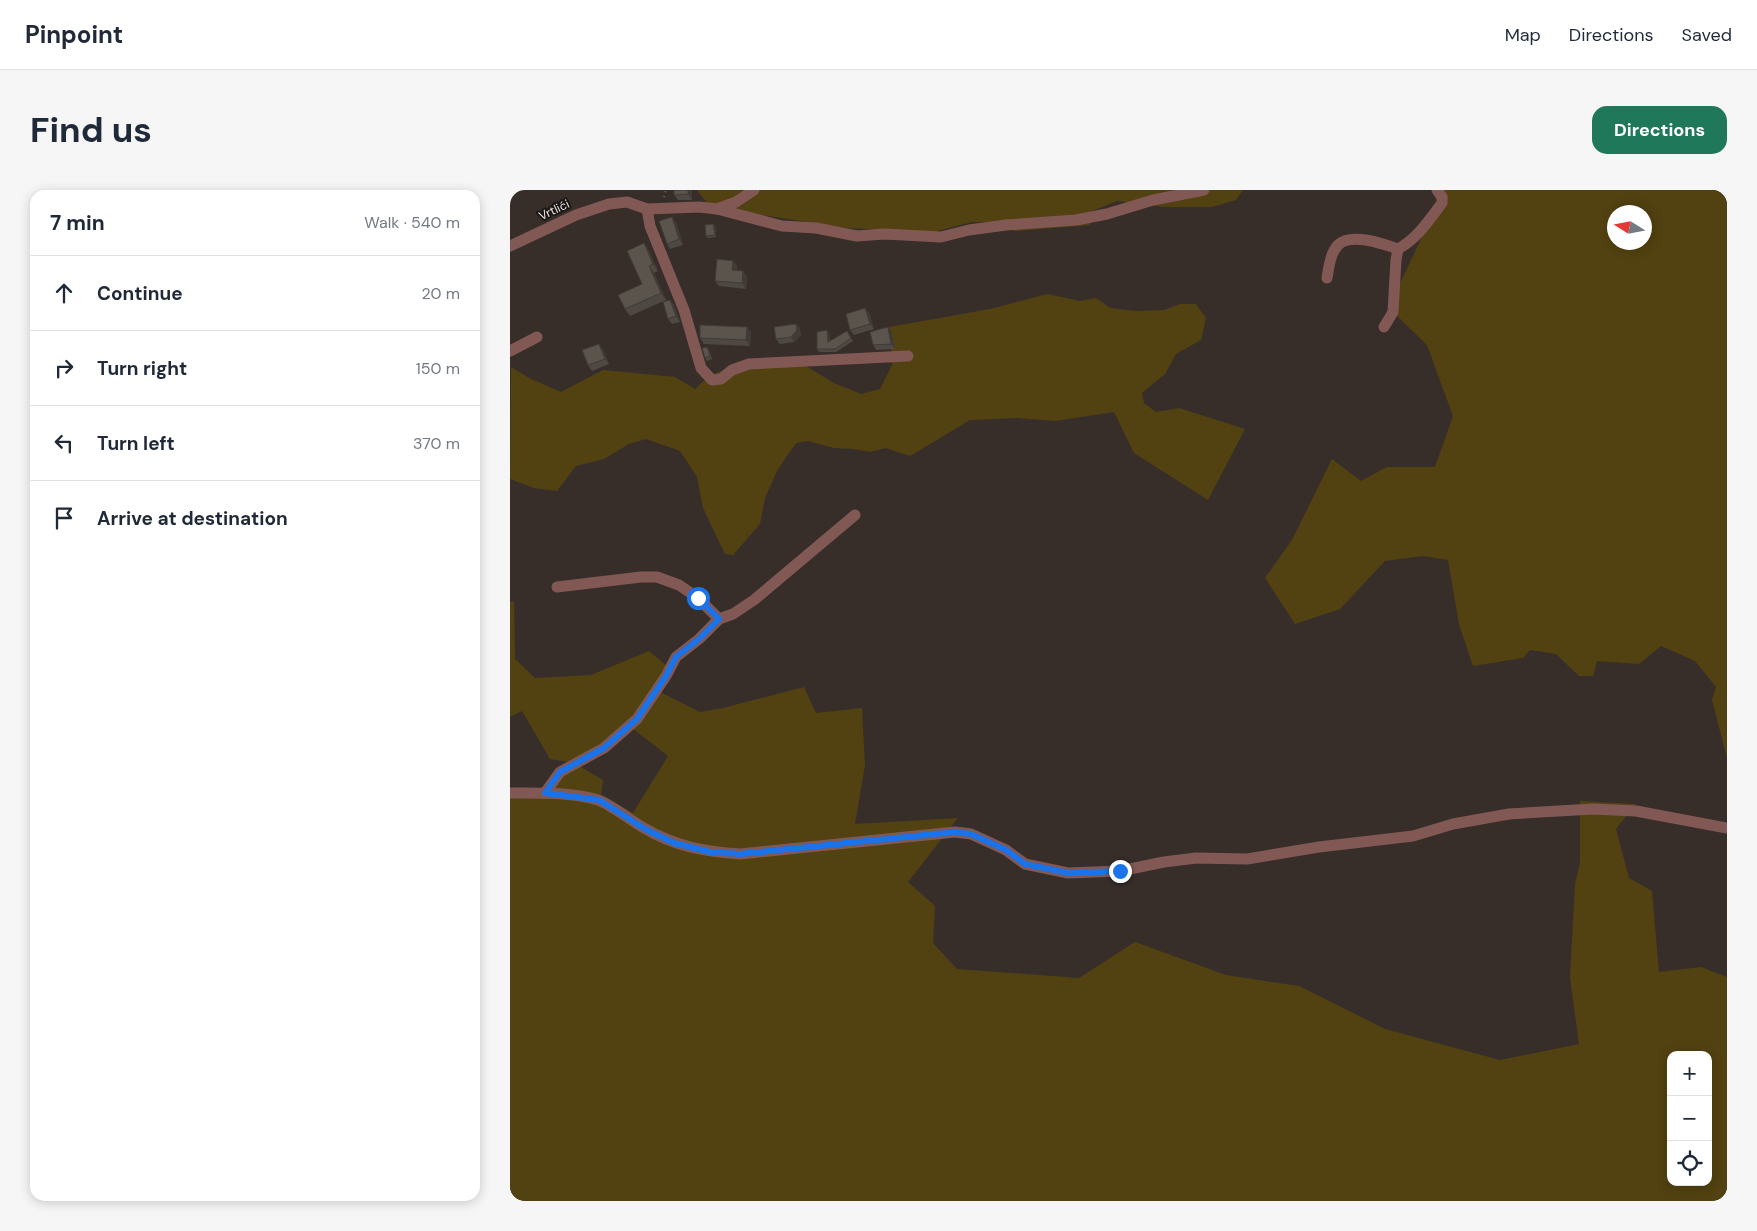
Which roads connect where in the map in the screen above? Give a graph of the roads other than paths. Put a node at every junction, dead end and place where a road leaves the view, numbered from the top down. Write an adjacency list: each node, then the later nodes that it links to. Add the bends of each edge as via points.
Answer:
1 (754, 190): 5 (street, Vrtlići)
2 (1204, 190): 5 (street, via 1076,220 1006,225 941,237 857,236 816,228 782,226)
3 (1437, 190): 7 (street, via 1442,203 1419,233)
4 (647, 209): 5 (street, Vrtlići); 6 (street, Vrtlići, via 627,202 609,204 576,215); 12 (street, via 650,226 684,310 701,368 712,380 721,379 732,370 749,364)
5 (717, 209)
6 (510, 246)
7 (1398, 249): 8 (street, via 1364,240 1347,240 1339,244 1333,253); 9 (street, via 1393,312)
8 (1327, 278)
9 (1384, 328)
10 (537, 337): 11 (street)
11 (510, 351)
12 (908, 356)
13 (855, 515): 15 (street, via 754,600)
14 (556, 587): 15 (street, via 657,577 679,585)
15 (719, 619): 17 (street, via 676,657 637,719 604,748 560,772)
16 (510, 793): 17 (street)
17 (545, 793): 18 (street, via 599,800 674,843 710,852 740,854 955,832 971,834 1006,850 1025,864 1068,873 1120,871 1196,858 1247,859 1413,836 1453,824 1508,814 1593,809 1636,811)
18 (1727, 828)

